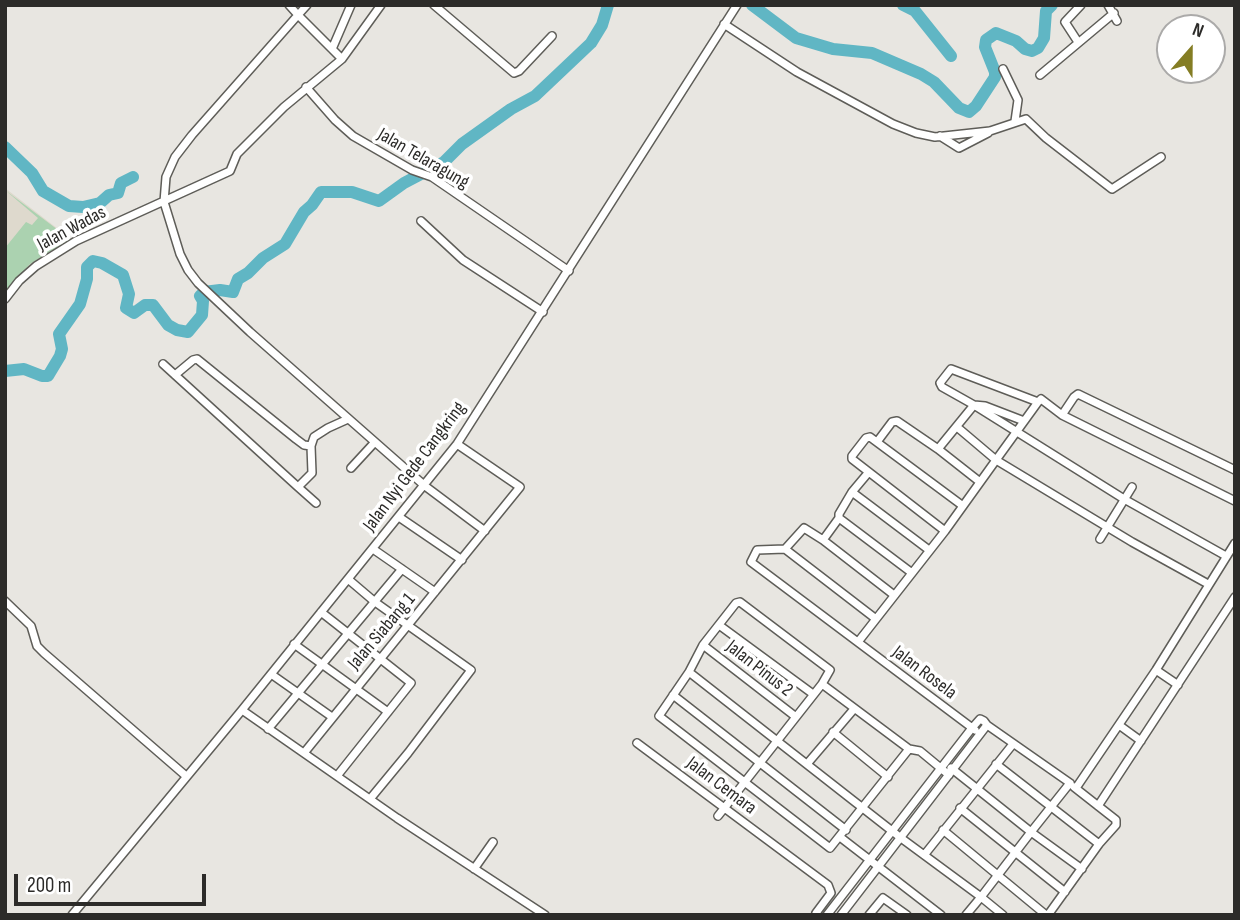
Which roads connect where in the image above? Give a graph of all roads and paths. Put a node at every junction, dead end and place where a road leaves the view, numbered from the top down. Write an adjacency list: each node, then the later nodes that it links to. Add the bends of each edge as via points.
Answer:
1 (289, 5): 10 (street)
2 (307, 5): 10 (street)
3 (351, 5): 15 (street)
4 (381, 5): 16 (street, Jalan Wadas)
5 (435, 5): 13 (street, via 514,73)
6 (737, 5): 12 (street, Jalan Nyi Gede Cangkring)
7 (1081, 5): 14 (street, via 1065,22)
8 (1108, 5): 9 (street)
9 (1114, 13): 11 (street); 14 (street)
10 (299, 15): 15 (street); 24 (street, via 175,157 166,177)
11 (1117, 21)
12 (724, 24): 22 (street, via 797,72 892,124); 26 (street, Jalan Nyi Gede Cangkring)
13 (552, 36)
14 (1078, 42): 18 (street)
15 (332, 49): 16 (street)
16 (342, 59): 19 (street, Jalan Wadas)
17 (1003, 69): 20 (street, via 1018,100)
18 (1040, 75)
19 (306, 87): 24 (street, Jalan Wadas, via 237,154 230,171); 26 (street, Jalan Telaragung, via 353,136 432,177)
20 (1015, 121): 21 (street); 23 (street, via 1032,123 1112,189)
21 (990, 131): 22 (street); 22 (street, via 960,148)
22 (940, 136)
23 (1161, 157)
24 (164, 202): 27 (street, Jalan Wadas, via 55,253 19,281); 35 (street, via 188,270)
25 (421, 221): 28 (street, via 460,257)
26 (569, 271): 28 (street, Jalan Nyi Gede Cangkring)
27 (5, 299)
28 (543, 312): 40 (street, Jalan Nyi Gede Cangkring)
29 (163, 364): 30 (street)
30 (175, 375): 41 (street, via 197,359 296,439); 49 (street)
31 (1038, 402): 32 (street, via 949,369 940,385); 33 (street, via 1041,399); 34 (street)
32 (974, 405): 34 (street); 36 (street); 37 (street)
33 (1062, 415): 45 (street, via 1079,394); 53 (street)
34 (1024, 421): 37 (street)
35 (351, 422): 38 (street); 41 (street, via 317,434)
36 (957, 426): 42 (street); 43 (street)
37 (1016, 432): 43 (street); 52 (street)
38 (375, 442): 44 (street); 48 (street)
39 (877, 442): 42 (street, via 894,421); 46 (street, via 866,438 852,458); 55 (street)
40 (457, 444): 48 (street, Jalan Nyi Gede Cangkring); 59 (street, Jalan Siabang 1, via 520,487)
41 (311, 446): 49 (street, via 312,473)
42 (939, 449): 47 (street)
43 (996, 460): 47 (street); 58 (street)
44 (351, 468)
45 (1235, 470)
46 (867, 473): 51 (street); 60 (street)
47 (980, 482): 55 (street)
48 (425, 486): 56 (street, Jalan Nyi Gede Cangkring); 59 (street)
49 (298, 487): 54 (street)
50 (1132, 487): 52 (street)
51 (852, 492): 57 (street); 66 (street)
52 (1124, 499): 58 (street); 67 (street)
53 (1235, 501)
54 (316, 503)
55 (963, 506): 60 (street)
56 (399, 517): 64 (street, Jalan Nyi Gede Cangkring); 68 (street)
57 (839, 518): 62 (street); 70 (street)
58 (1107, 527): 61 (street); 72 (street)
59 (485, 531): 68 (street, Jalan Siabang 1)
60 (945, 531): 66 (street)
61 (1100, 539)
62 (823, 540): 65 (street, via 804,528); 74 (street)
63 (1235, 543): 67 (street)
64 (373, 549): 69 (street); 71 (street, Jalan Nyi Gede Cangkring)
65 (785, 550): 79 (street); 83 (street, Jalan Rosela, via 757,550 751,562)
66 (929, 550): 70 (street)
67 (1226, 556): 72 (street)
68 (462, 560): 73 (street, Jalan Siabang 1)
69 (402, 569): 73 (street); 77 (street)
70 (912, 573): 74 (street)
71 (348, 579): 77 (street); 78 (street, Jalan Nyi Gede Cangkring)
72 (1208, 584): 88 (street)
73 (435, 592): 80 (street, Jalan Siabang 1)
74 (894, 596): 79 (street)
75 (1235, 597): 92 (street)
76 (5, 601): 119 (street, via 31,626 44,653)
77 (375, 602): 80 (street); 82 (street)
78 (321, 612): 82 (street); 84 (street, Jalan Nyi Gede Cangkring)
79 (876, 619): 83 (street)
80 (409, 625): 86 (street, Jalan Siabang 1); 125 (street, via 471,671)
81 (719, 625): 85 (street); 91 (street, via 740,602 830,670); 95 (street)
82 (349, 634): 86 (street); 87 (street)
83 (858, 642): 104 (street, Jalan Rosela)
84 (294, 644): 87 (street); 90 (street, Jalan Nyi Gede Cangkring)
85 (703, 645): 89 (street); 101 (street, Jalan Pinus 2)
86 (382, 657): 93 (street, Jalan Siabang 1); 99 (street, via 411,683)
87 (323, 665): 93 (street); 94 (street)
88 (1156, 670): 92 (street); 103 (street)
89 (689, 672): 96 (street); 108 (street)
90 (271, 674): 94 (street); 98 (street, Jalan Nyi Gede Cangkring)
91 (822, 684): 95 (street); 97 (street)
92 (1178, 685): 109 (street)
93 (356, 687): 99 (street); 100 (street, Jalan Siabang 1)
94 (297, 694): 100 (street); 105 (street)
95 (813, 694): 101 (street)
96 (673, 695): 114 (street); 122 (street, via 660,719)
97 (854, 709): 106 (street); 112 (street)
98 (242, 710): 105 (street); 119 (street, Jalan Nyi Gede Cangkring)
99 (388, 712): 120 (street)
100 (332, 717): 113 (street, Jalan Siabang 1)
101 (796, 717): 108 (street)
102 (987, 725): 104 (street, via 979,719); 107 (street); 111 (street)
103 (1119, 725): 109 (street); 123 (street)
104 (972, 728): 107 (street, Jalan Rosela); 117 (street)
105 (268, 729): 113 (street)
106 (833, 732): 115 (street); 121 (street)
107 (980, 734): 118 (street)
108 (777, 740): 114 (street); 115 (street)
109 (1141, 741): 126 (street)
110 (637, 743): 129 (street, Jalan Cemara)
111 (1013, 744): 116 (street); 123 (street)
112 (909, 749): 117 (street); 121 (street)
113 (304, 753): 120 (street)
114 (760, 762): 122 (street); 135 (street)
115 (807, 764): 127 (street)
116 (996, 764): 124 (street); 128 (street)
117 (943, 766): 118 (street); 133 (street)
118 (951, 772): 124 (street); 136 (street)
119 (186, 776): 149 (street, Jalan Nyi Gede Cangkring)
120 (337, 776): 125 (street)
121 (888, 777): 127 (street)
122 (745, 783): 129 (street); 135 (street, via 830,848)
123 (1073, 786): 126 (street); 128 (street)
124 (976, 788): 130 (street); 134 (street)
125 (370, 799): 143 (street)
126 (1098, 806): 138 (street, via 1116,822)
127 (864, 807): 133 (street); 135 (street)
128 (1051, 807): 134 (street); 138 (street)
129 (725, 808): 131 (street); 150 (street, Jalan Cemara, via 828,885 832,891)
130 (960, 808): 132 (street); 139 (street)
131 (718, 816)
132 (943, 830): 140 (street); 145 (street)
133 (892, 831): 136 (street); 141 (street)
134 (1031, 832): 139 (street); 144 (street)
135 (843, 833): 141 (street)
136 (901, 838): 140 (street); 142 (street)
137 (493, 842): 143 (street)
138 (1099, 844): 144 (street)
139 (1016, 851): 145 (street); 146 (street)
140 (925, 854): 147 (street)
141 (870, 859): 142 (street); 151 (street)
142 (878, 867): 152 (street); 155 (street)
143 (474, 869): 148 (street)
144 (1082, 869): 146 (street)
145 (998, 875): 147 (street); 158 (street)
146 (1065, 892): 158 (street)
147 (981, 897): 156 (street); 157 (street)
148 (544, 914)
149 (72, 915)
150 (818, 915)
151 (827, 915)
152 (841, 915)
153 (869, 915): 154 (street, via 883,898)
154 (907, 915)
155 (941, 915)
156 (966, 915)
157 (1003, 915)
158 (1047, 915)

